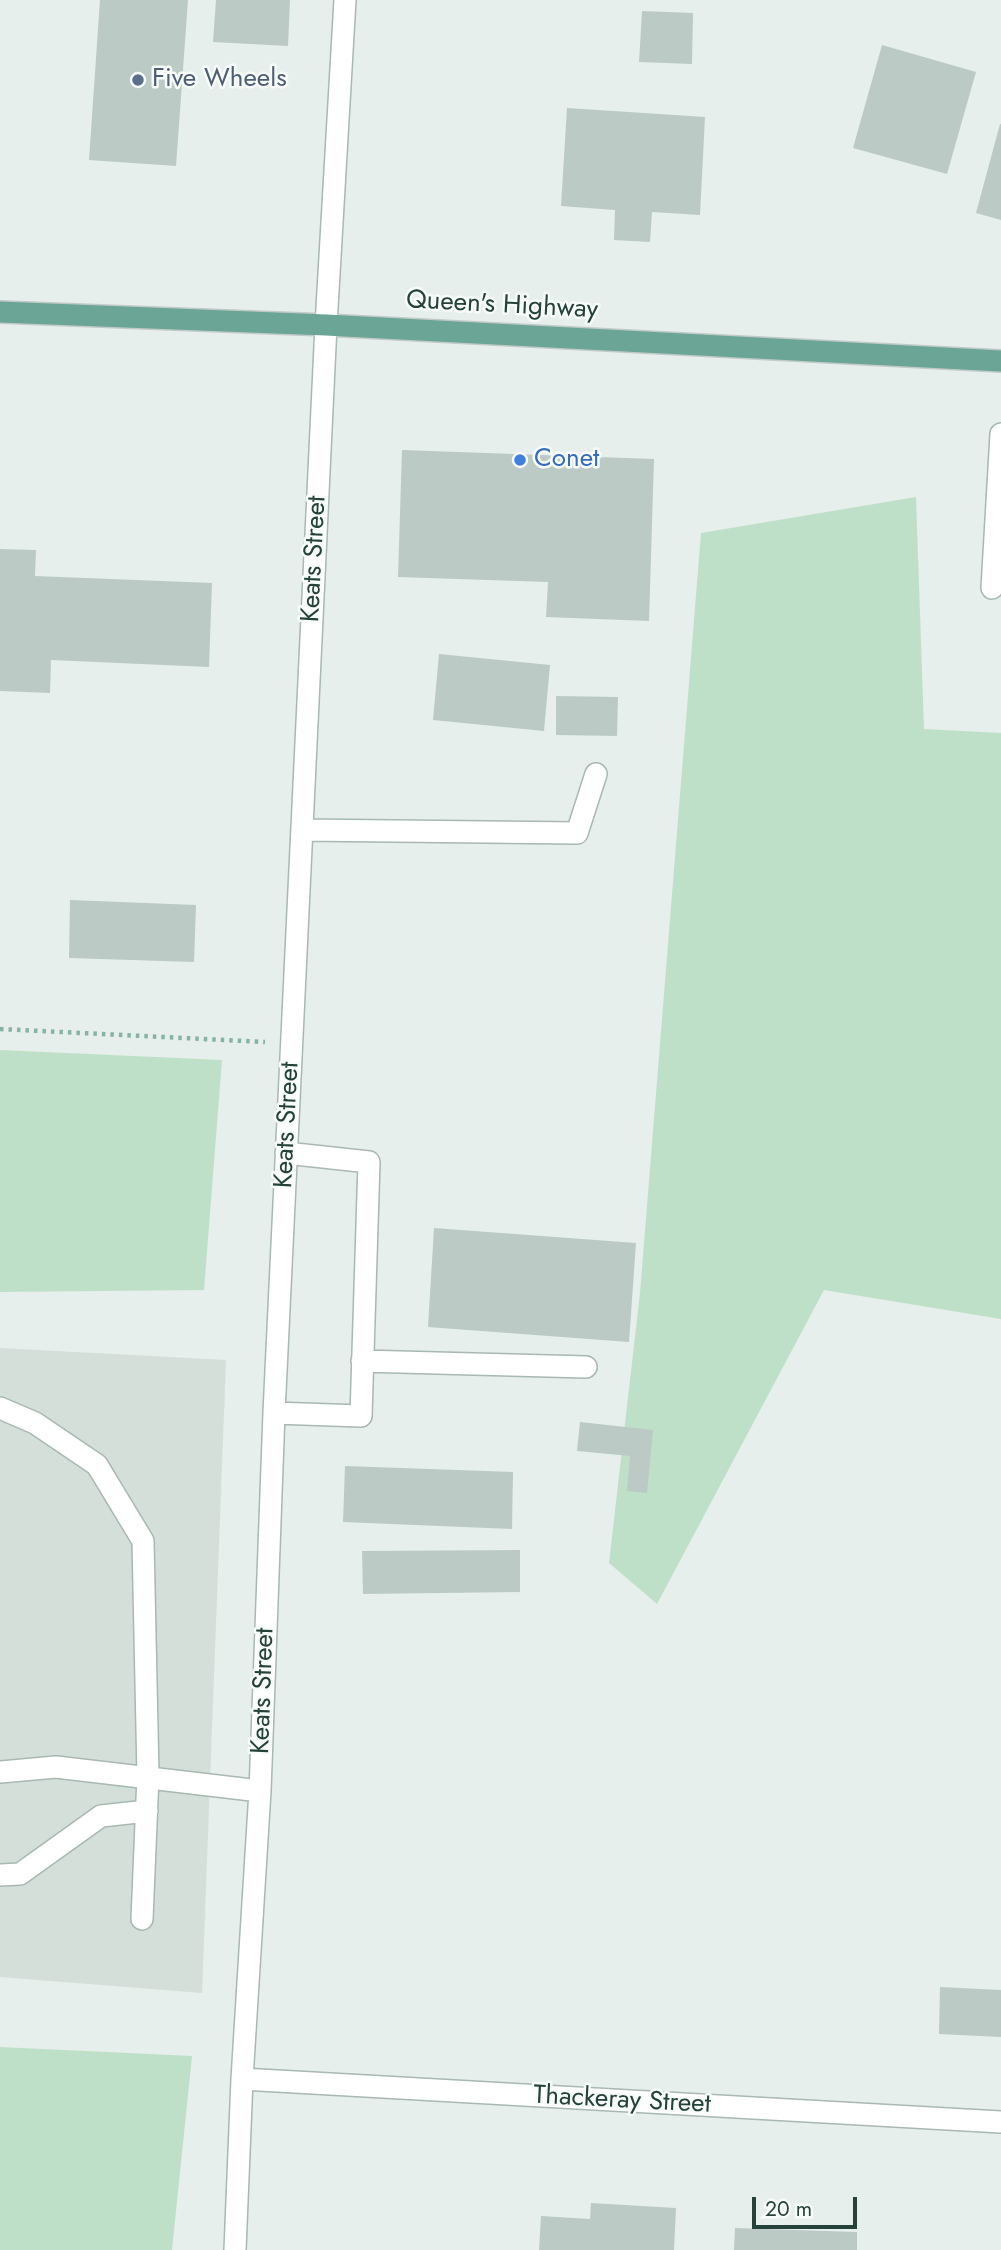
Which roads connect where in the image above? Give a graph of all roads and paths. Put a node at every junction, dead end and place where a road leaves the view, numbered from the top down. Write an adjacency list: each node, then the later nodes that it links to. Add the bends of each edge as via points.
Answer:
1 (345, 0): 3 (street, Keats Street)
2 (0, 312): 3 (main road, Queen's Highway)
3 (326, 325): 4 (main road, Queen's Highway); 8 (street, Keats Street)
4 (1001, 361)
5 (1001, 433): 6 (street)
6 (992, 588)
7 (596, 774): 8 (street, via 577,833)
8 (302, 830): 10 (street, Keats Street)
9 (0, 1029): 10 (path)
10 (292, 1043): 11 (street, Keats Street)
11 (286, 1153): 12 (street, via 369,1162); 15 (street, Keats Street)
12 (362, 1361): 13 (street); 15 (street, via 361,1416)
13 (586, 1367)
14 (0, 1408): 17 (street, via 35,1423 97,1465 143,1541)
15 (274, 1413): 18 (street, Keats Street)
16 (0, 1772): 17 (street, via 56,1767)
17 (149, 1776): 18 (street); 19 (street)
18 (260, 1791): 22 (street, Keats Street)
19 (147, 1811): 20 (street, via 101,1816 20,1874); 21 (street)
20 (0, 1875)
21 (142, 1919)
22 (242, 2079): 23 (street, Thackeray Street); 24 (street, Keats Street)
23 (1001, 2122)
24 (235, 2250)

